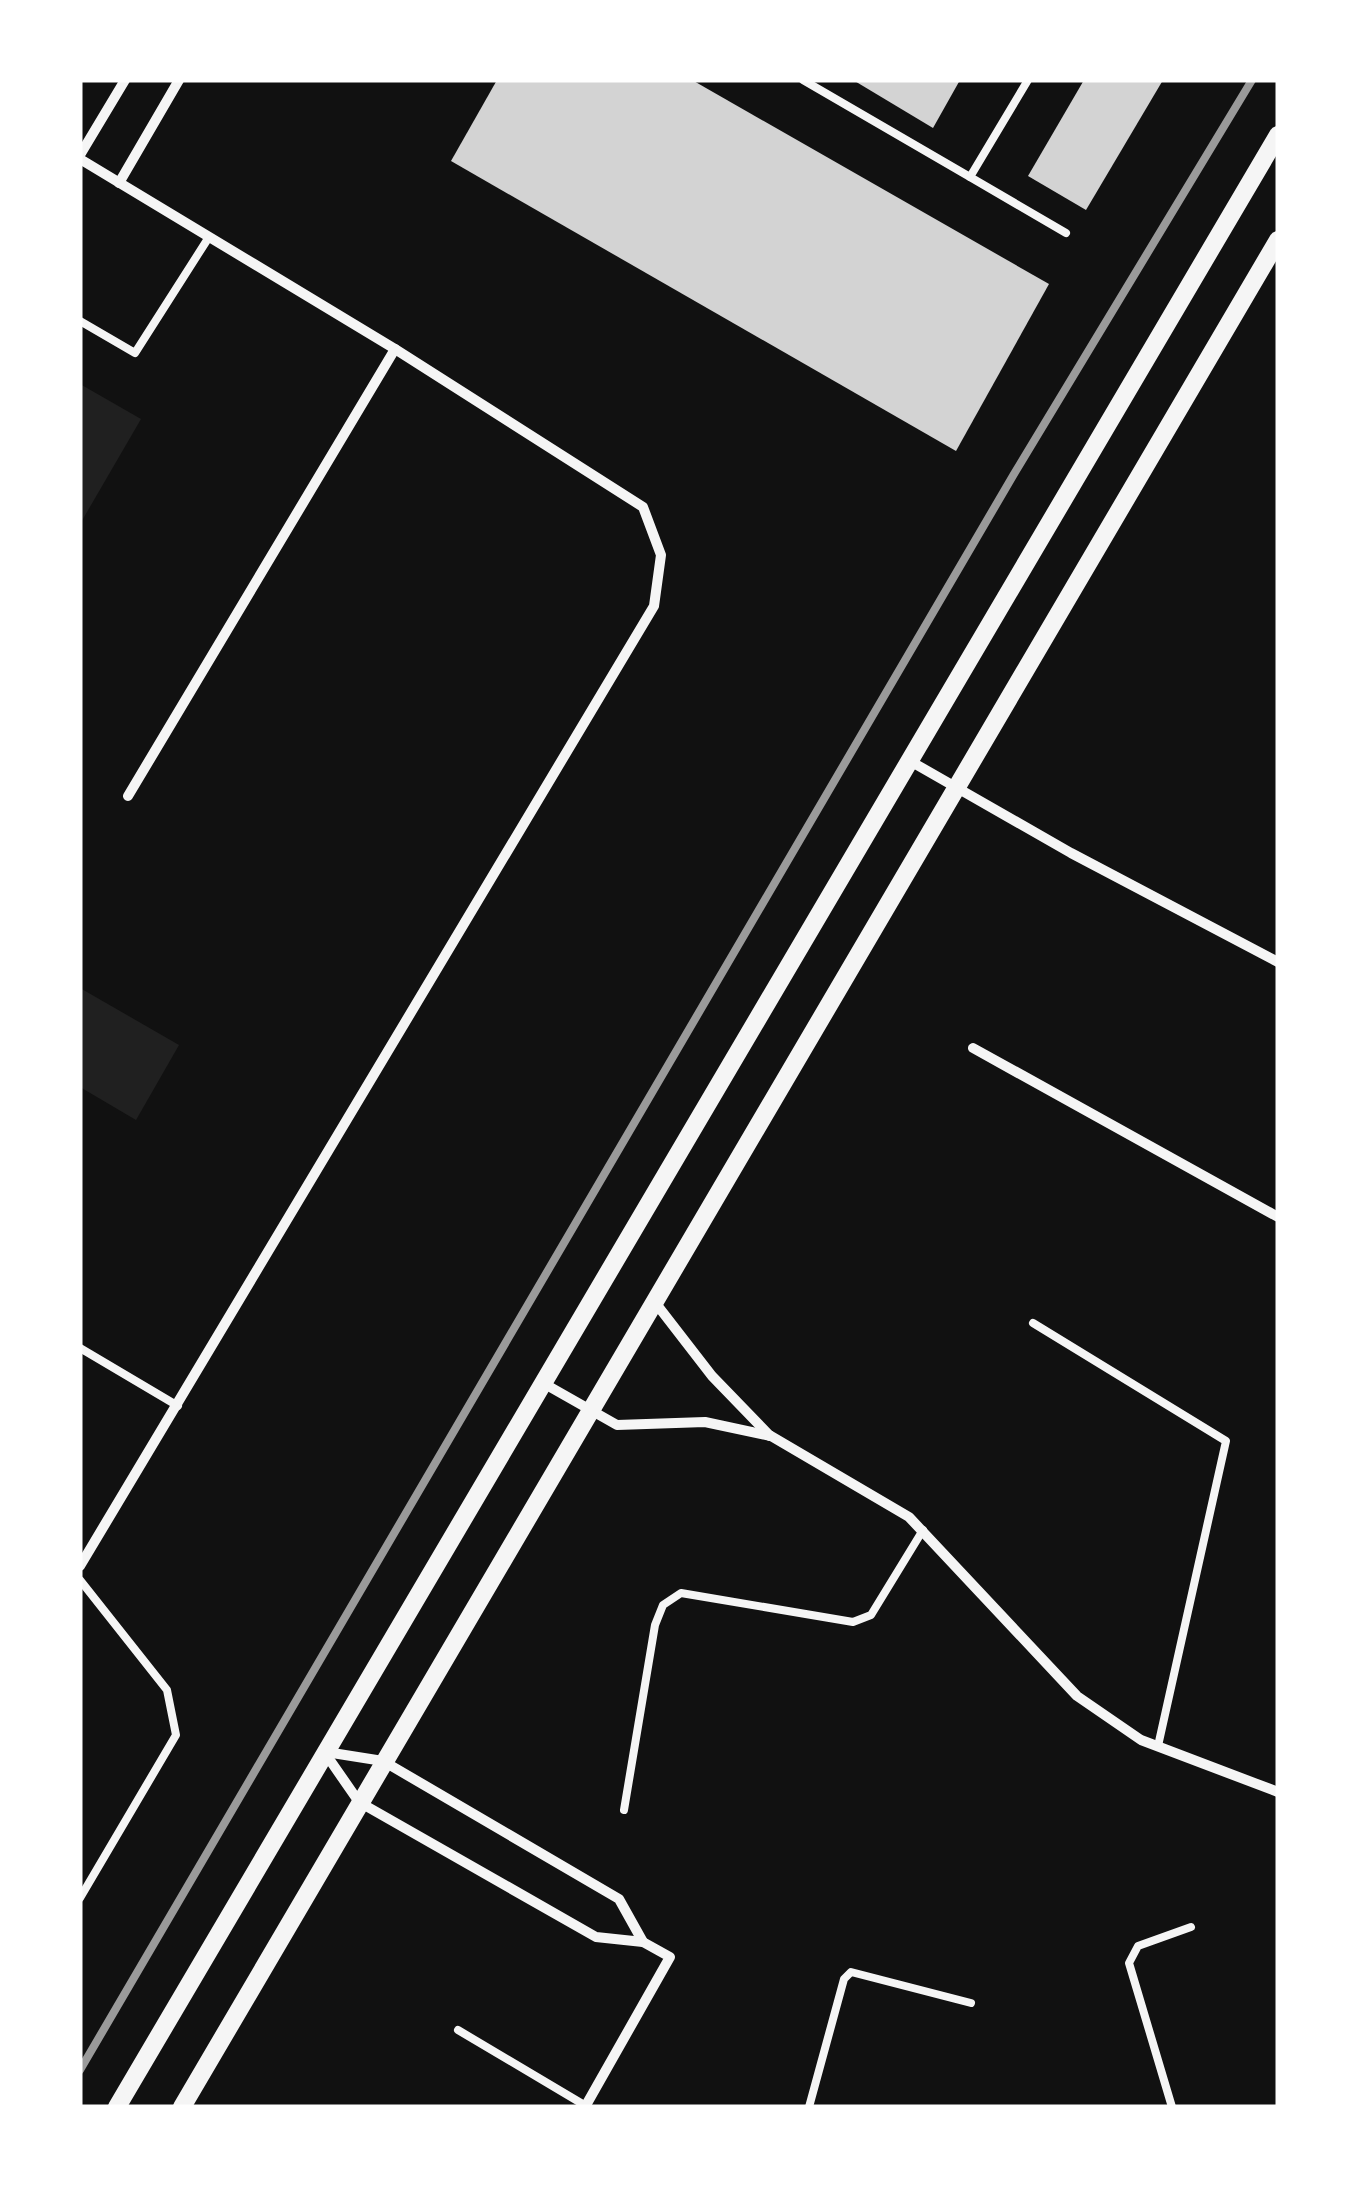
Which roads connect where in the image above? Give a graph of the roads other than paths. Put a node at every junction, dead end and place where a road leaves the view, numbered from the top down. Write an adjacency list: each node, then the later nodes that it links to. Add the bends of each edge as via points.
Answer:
1 (125, 80): 6 (street)
2 (179, 80): 8 (street)
3 (803, 80): 7 (lane)
4 (1028, 80): 7 (lane)
5 (1278, 136): 14 (street)
6 (80, 157): 8 (street)
7 (970, 177): 9 (lane)
8 (120, 183): 10 (street)
9 (1066, 233)
10 (209, 237): 12 (lane, via 135,353); 13 (street)
11 (1278, 240): 15 (street)
12 (80, 321)
13 (395, 349): 16 (street); 24 (street, via 643,507 661,555 659,588)
14 (910, 761): 15 (street); 23 (street)
15 (957, 789): 17 (street); 20 (street)
16 (128, 796)
17 (1278, 962)
18 (973, 1048): 19 (street)
19 (1278, 1217)
20 (654, 1300): 25 (street); 26 (street, via 712,1376)
21 (1033, 1323): 30 (lane, via 1226,1441)
22 (80, 1348): 24 (lane)
23 (543, 1383): 25 (street); 31 (street)
24 (178, 1406): 28 (street)
25 (590, 1410): 26 (street, via 617,1425 705,1422); 32 (street)
26 (771, 1436): 27 (street)
27 (923, 1530): 30 (street, via 1077,1696); 35 (lane, via 872,1615 853,1622 681,1593 664,1605 655,1625)
28 (80, 1566)
29 (80, 1580): 36 (lane, via 168,1690 176,1736)
30 (1158, 1746): 33 (street)
31 (325, 1752): 32 (street); 34 (street); 42 (street)
32 (383, 1761): 34 (street); 38 (street, via 620,1899)
33 (1278, 1792)
34 (359, 1802): 38 (street, via 596,1938); 43 (street)
35 (624, 1810)
36 (80, 1898)
37 (1191, 1927): 45 (lane, via 1138,1946 1129,1963)
38 (642, 1942): 41 (street, via 670,1957)
39 (971, 2003): 44 (lane, via 852,1972 844,1979)
40 (458, 2030): 41 (lane)
41 (585, 2106)
42 (117, 2107)
43 (182, 2107)
44 (808, 2107)
45 (1172, 2107)

